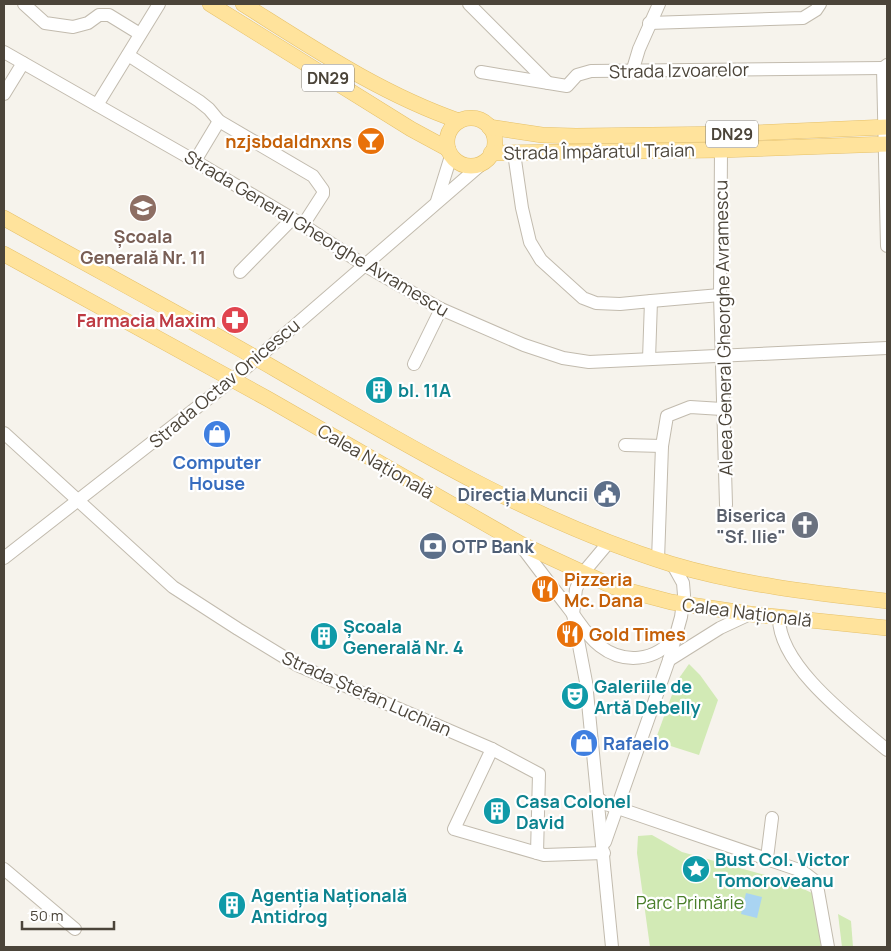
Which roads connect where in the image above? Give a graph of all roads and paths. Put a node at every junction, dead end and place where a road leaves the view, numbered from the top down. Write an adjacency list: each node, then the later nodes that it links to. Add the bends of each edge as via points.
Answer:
1 (24, 4): 9 (street, via 45,23 73,27 88,23 99,15 109,15)
2 (159, 4): 9 (street)
3 (210, 4): 25 (main road, DN29)
4 (243, 4): 20 (main road, DN29, via 385,90)
5 (469, 4): 16 (street)
6 (658, 4): 8 (street)
7 (820, 4): 8 (street, via 803,18)
8 (649, 23): 14 (street)
9 (140, 34): 11 (street)
10 (4, 52): 12 (street, Strada General Gheorghe Avramescu)
11 (128, 55): 18 (street); 19 (street, via 199,101)
12 (23, 63): 17 (street); 18 (street, Strada General Gheorghe Avramescu)
13 (885, 66): 14 (street, Strada Izvoarelor); 22 (street, Strada Izvoarelor)
14 (634, 69): 16 (street, Strada Izvoarelor, via 591,71 577,75 567,86)
15 (481, 72): 16 (street, Strada Izvoarelor)
16 (548, 83)
17 (4, 94)
18 (97, 105): 28 (street, Strada General Gheorghe Avramescu)
19 (219, 121): 28 (street); 31 (street, via 314,176 323,194)
20 (460, 121): 21 (main road, DN29, via 475,119); 25 (main road, via 449,133)
21 (488, 127): 22 (main road, Strada Împăratul Traian / DN29, via 576,136); 27 (main road, via 494,141)
22 (886, 127): 23 (street, Strada Izvoarelor)
23 (886, 144): 24 (main road, Strada Împăratul Traian / DN29); 32 (street, Strada Izvoarelor)
24 (721, 150): 26 (main road, Strada Împăratul Traian / DN29); 36 (street, Aleea General Gheorghe Avramescu)
25 (449, 152): 27 (main road, DN29, via 464,165 473,166); 29 (street)
26 (514, 153): 27 (main road, Strada Împăratul Traian / DN29); 37 (street, via 530,242 541,260 583,298 620,304)
27 (488, 157): 29 (street, Strada Octav Onicescu)
28 (195, 161): 31 (street, Strada General Gheorghe Avramescu)
29 (437, 201): 34 (street, Strada Octav Onicescu)
30 (4, 218): 41 (main road, Calea Națională)
31 (297, 222): 34 (street, Strada General Gheorghe Avramescu); 35 (street)
32 (887, 246)
33 (4, 254): 44 (main road, Calea Națională)
34 (364, 265): 38 (street, Strada General Gheorghe Avramescu); 41 (street, Strada Octav Onicescu)
35 (240, 272)
36 (720, 295): 37 (street); 40 (street, Aleea General Gheorghe Avramescu)
37 (651, 302): 42 (street)
38 (441, 309): 42 (street, Strada General Gheorghe Avramescu, via 563,358 589,362); 43 (street)
39 (887, 348): 40 (street, Strada General Gheorghe Avramescu)
40 (721, 355): 42 (street, Strada General Gheorghe Avramescu); 45 (street, Aleea General Gheorghe Avramescu)
41 (256, 358): 44 (street, Strada Octav Onicescu); 51 (main road, Calea Națională, via 452,471 533,512)
42 (649, 359)
43 (414, 364)
44 (232, 380): 49 (street, Strada Octav Onicescu); 52 (main road, Calea Națională)
45 (722, 409): 48 (street, via 690,408 667,416); 50 (street, Aleea General Gheorghe Avramescu)
46 (4, 433): 49 (street, Strada Ștefan Luchian)
47 (625, 446): 48 (street)
48 (662, 446): 54 (street)
49 (78, 502): 53 (street, Strada Octav Onicescu); 65 (street, Strada Ștefan Luchian, via 173,587 297,665)
50 (726, 505)
51 (609, 542): 54 (main road, Calea Națională); 56 (street)
52 (519, 543): 56 (main road, Calea Națională); 59 (street)
53 (4, 558)
54 (658, 560): 55 (main road, Calea Națională)
55 (673, 565): 57 (main road, Calea Națională, via 794,590); 58 (street, via 683,582)
56 (583, 573): 58 (main road, Calea Națională, via 631,593); 59 (street, via 576,589)
57 (887, 601)
58 (684, 604): 60 (main road, Calea Națională); 63 (street)
59 (573, 614): 63 (street, via 594,641 623,657 656,654); 67 (street, via 586,682)
60 (750, 614): 61 (main road, Calea Națională); 64 (street, via 720,628)
61 (778, 617): 62 (main road, Calea Națională); 66 (street, via 781,634 810,683)
62 (887, 628)
63 (675, 635): 64 (street)
64 (669, 660): 68 (street)
65 (492, 749): 72 (street, Strada Ștefan Luchian, via 528,767 540,777); 72 (street, via 454,829)
66 (887, 750)
67 (598, 798): 68 (street); 70 (street)
68 (615, 812): 70 (street); 71 (street); 73 (street, via 635,814)
69 (772, 818): 73 (street)
70 (601, 823): 71 (street)
71 (603, 850): 72 (street, via 564,856); 76 (street)
72 (538, 853)
73 (767, 858): 77 (street, via 802,871 815,881)
74 (4, 869): 75 (street)
75 (75, 929)
76 (612, 947)
77 (828, 947)

